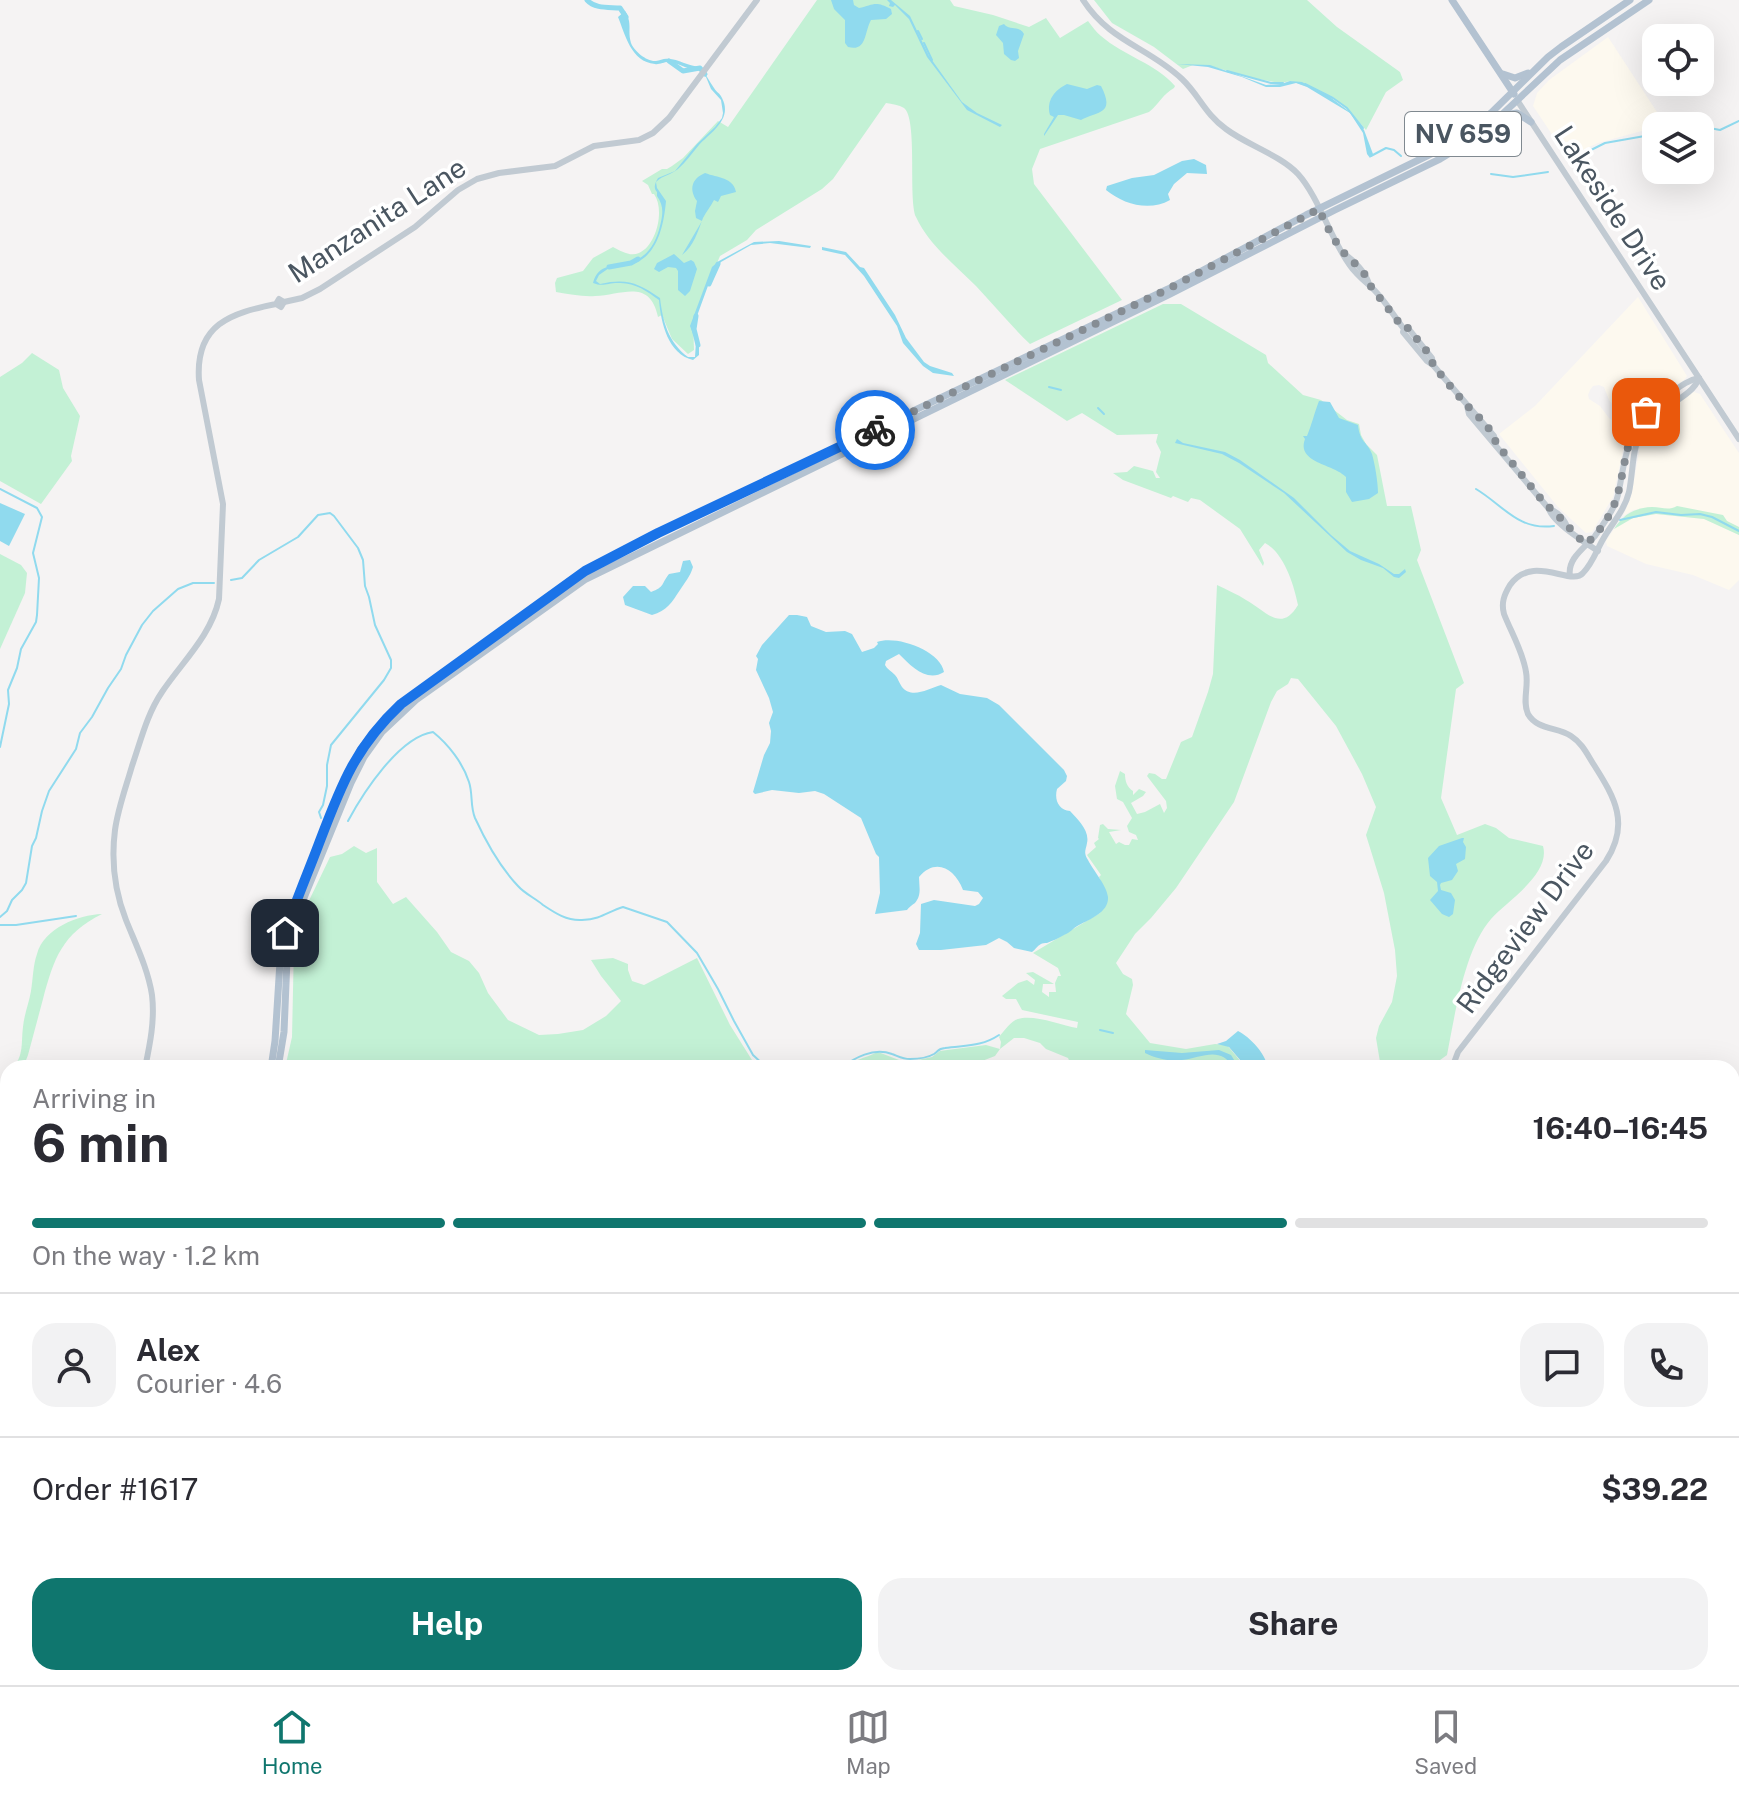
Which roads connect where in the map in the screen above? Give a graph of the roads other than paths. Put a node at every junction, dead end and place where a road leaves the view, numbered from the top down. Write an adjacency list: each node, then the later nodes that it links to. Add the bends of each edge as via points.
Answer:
1 (757, 0): 21 (street, Manzanita Lane, via 666,122 648,136 594,146 555,166 477,179 415,227 308,296 242,311 211,333 201,352 199,380 223,504 219,599 206,632 153,708 116,821 117,889 151,994)
2 (1083, 0): 13 (street, via 1110,31 1180,78 1219,124 1292,169)
3 (1452, 0): 7 (main road, Lakeside Drive)
4 (1630, 0): 6 (main road, NV 659)
5 (1646, 1): 8 (main road, NV 659)
6 (1537, 68): 7 (main road, via 1515,78); 8 (main road, NV 659)
7 (1498, 70): 8 (main road, Lakeside Drive)
8 (1515, 96): 9 (main road, NV 659); 10 (street, Lakeside Drive); 11 (main road, NV 659)
9 (1499, 117): 10 (main road, via 1512,112); 12 (main road, NV 659, via 1465,144)
10 (1531, 122): 14 (street, Lakeside Drive)
11 (1437, 151): 12 (main road); 13 (main road, NV 659)
12 (1397, 180): 13 (main road, NV 659)
13 (1320, 213): 16 (street, via 1347,263 1408,328 1549,509); 19 (main road, NV 659, via 585,571 390,715 360,750); 20 (main road, NV 659, via 1170,294 586,579 393,720 364,757)
14 (1699, 378): 15 (street, Lakeside Drive); 16 (street, via 1658,401 1640,419 1627,445 1615,504); 17 (street, via 1696,387 1642,430 1627,500)
15 (1739, 439)
16 (1586, 544): 17 (street); 18 (street, via 1571,563)
17 (1598, 551): 18 (street, via 1582,574)
18 (1570, 576): 24 (street, Ridgeview Drive, via 1523,574 1507,591 1503,610 1526,671 1529,715 1582,746 1615,802 1617,837 1602,867)
19 (333, 808): 20 (main road); 22 (main road, NV 659, via 282,949)
20 (333, 829): 23 (main road, NV 659, via 293,928)
21 (146, 1060)
22 (272, 1060)
23 (279, 1060)
24 (1455, 1060)

